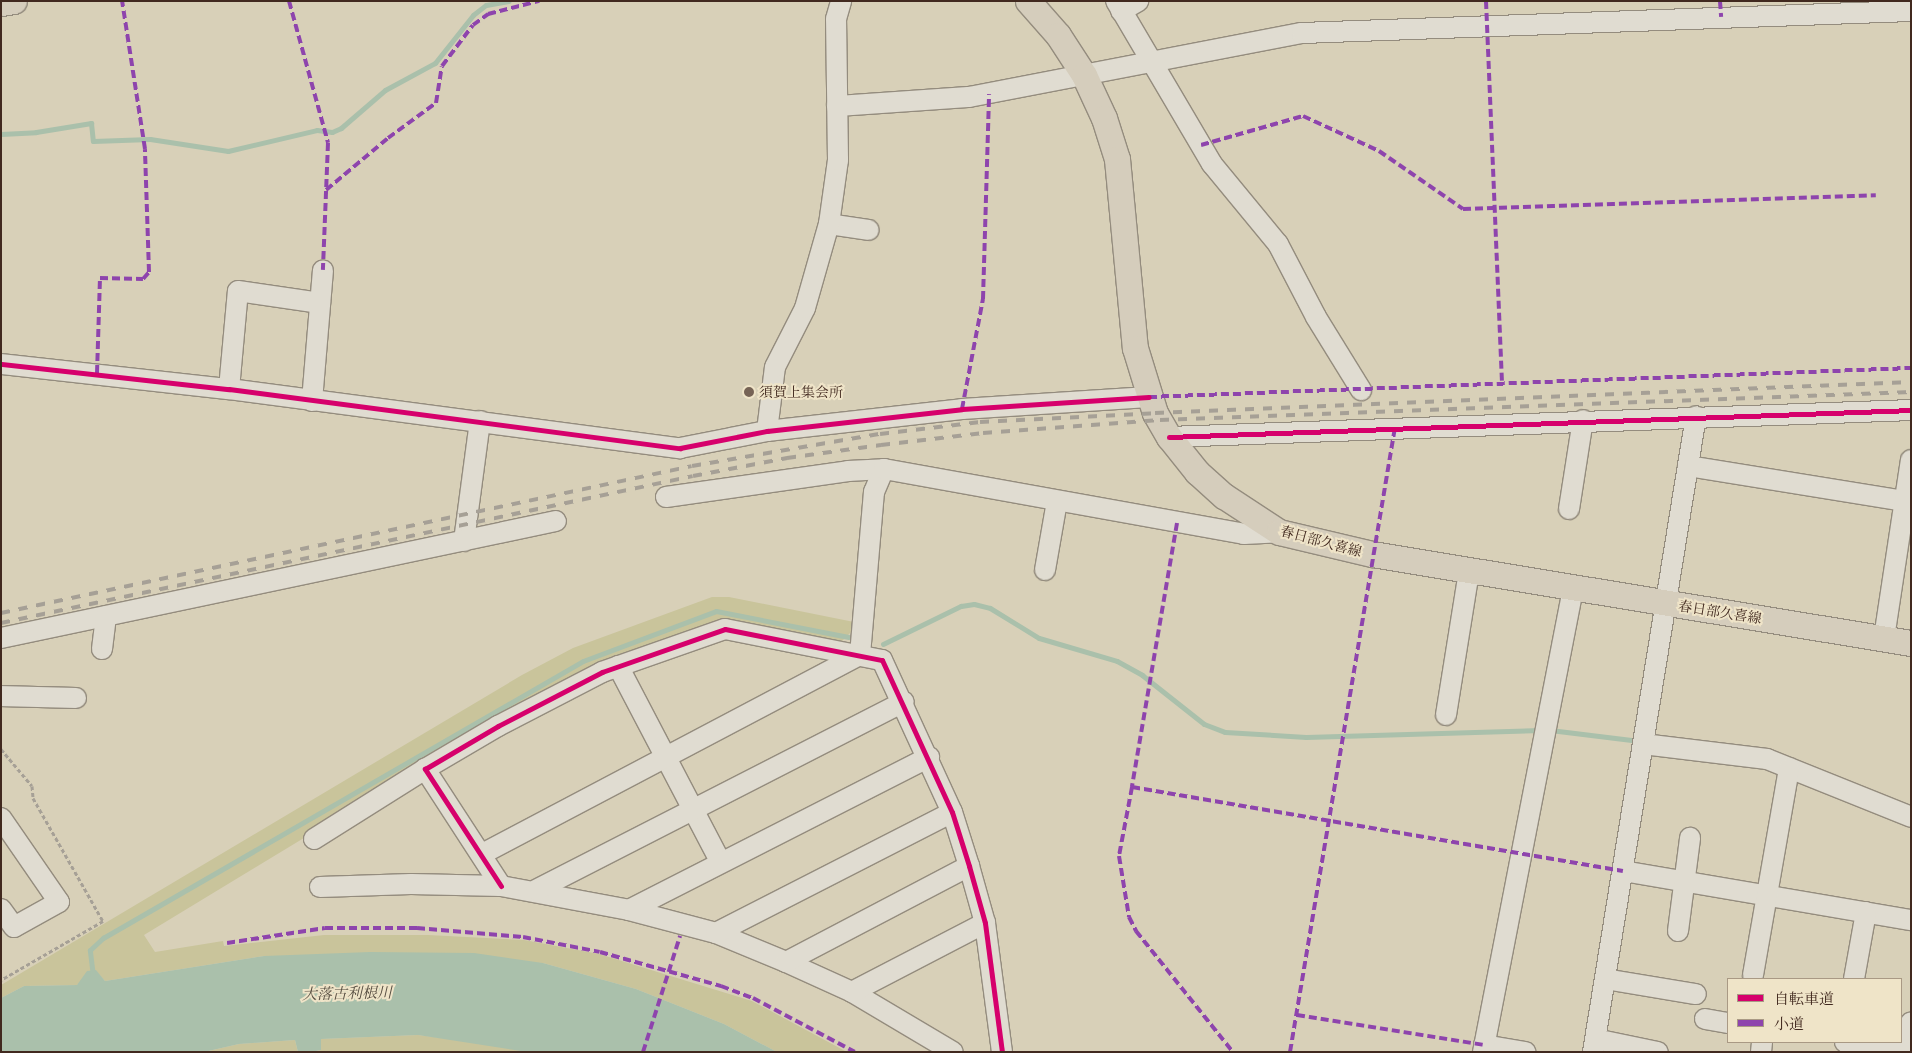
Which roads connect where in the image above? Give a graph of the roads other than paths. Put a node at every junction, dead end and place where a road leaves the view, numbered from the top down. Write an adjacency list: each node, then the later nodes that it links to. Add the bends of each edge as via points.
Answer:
1 (14, 1): 4 (main road)
2 (842, 1): 9 (street, via 836,19)
3 (1028, 1): 8 (main road, 春日部久喜線, via 1058,35)
4 (1, 3)
5 (1125, 4): 7 (street)
6 (1911, 11): 7 (street, via 1302,33)
7 (1152, 62): 8 (street); 16 (street, via 1212,164 1278,244 1316,317)
8 (1084, 75): 9 (street, via 969,98); 17 (main road, 春日部久喜線, via 1104,118 1117,160 1135,348)
9 (837, 106): 10 (street, via 838,160)
10 (829, 224): 11 (street); 23 (street, via 805,308 775,367)
11 (869, 230)
12 (323, 270): 13 (street)
13 (320, 303): 15 (street, via 238,291); 18 (street)
14 (1, 364): 15 (street)
15 (229, 389): 18 (street)
16 (1361, 390)
17 (1149, 397): 23 (street, via 962,409); 24 (main road, 春日部久喜線)
18 (312, 401): 22 (street)
19 (1911, 410): 20 (street)
20 (1696, 416): 21 (street); 26 (street)
21 (1583, 420): 24 (street); 31 (street)
22 (480, 422): 23 (street, via 680,448); 34 (street)
23 (767, 431)
24 (1169, 437): 33 (main road, 春日部久喜線, via 1197,472 1224,496)
25 (1911, 460): 30 (street)
26 (1688, 466): 30 (street); 38 (street)
27 (884, 470): 28 (street, via 848,471); 29 (street); 44 (street, via 874,492)
28 (666, 497)
29 (1057, 501): 33 (street, via 1244,534); 35 (street)
30 (1908, 502): 41 (street)
31 (1568, 510)
32 (556, 521): 34 (street)
33 (1279, 532): 36 (main road, 春日部久喜線, via 1372,554)
34 (464, 541): 39 (street)
35 (1045, 570)
36 (1469, 571): 37 (main road, 春日部久喜線); 49 (street)
37 (1573, 588): 38 (main road, 春日部久喜線); 88 (street)
38 (1666, 603): 41 (main road, 春日部久喜線); 50 (street)
39 (106, 616): 40 (street); 43 (street)
40 (1, 638)
41 (1884, 638): 42 (main road, 春日部久喜線)
42 (1911, 643)
43 (102, 649)
44 (860, 654): 45 (street, via 725,629); 48 (street, via 882,660); 52 (street)
45 (618, 666): 52 (street); 54 (street, via 498,726)
46 (1, 696): 47 (street)
47 (76, 698)
48 (904, 702): 51 (street); 55 (street)
49 (1446, 715)
50 (1644, 744): 53 (street, via 1767,759); 64 (street)
51 (929, 756): 56 (street); 62 (street)
52 (665, 758): 55 (street); 61 (street)
53 (1788, 768): 57 (street); 69 (street)
54 (425, 769): 60 (street); 61 (street)
55 (692, 810): 62 (street); 68 (street)
56 (952, 812): 63 (street); 76 (street)
57 (1911, 817)
58 (1, 818): 70 (street, via 59,902 14,927)
59 (1690, 838): 65 (street)
60 (314, 839)
61 (482, 854): 66 (street)
62 (720, 861): 71 (street)
63 (969, 866): 74 (street); 77 (street)
64 (1622, 871): 65 (street); 80 (street)
65 (1685, 882): 69 (street); 75 (street)
66 (501, 886): 67 (street, via 410,884); 68 (street)
67 (320, 887)
68 (536, 890): 71 (street)
69 (1767, 896): 72 (street); 78 (street)
70 (1, 909)
71 (629, 910): 76 (street)
72 (1866, 912): 73 (street); 79 (street)
73 (1911, 920)
74 (985, 923): 81 (street); 91 (street)
75 (1678, 931)
76 (716, 933): 77 (street)
77 (786, 962): 81 (street)
78 (1753, 975)
79 (1854, 978)
80 (1605, 979): 82 (street); 87 (street)
81 (852, 992): 90 (street)
82 (1696, 994)
83 (1705, 1019): 85 (street)
84 (1911, 1022): 89 (street)
85 (1727, 1024)
86 (1852, 1043): 89 (street)
87 (1594, 1045): 93 (street)
88 (1483, 1049): 92 (street)
89 (1908, 1050)
90 (953, 1052)
91 (1002, 1052)
92 (1524, 1052)
93 (1658, 1052)

